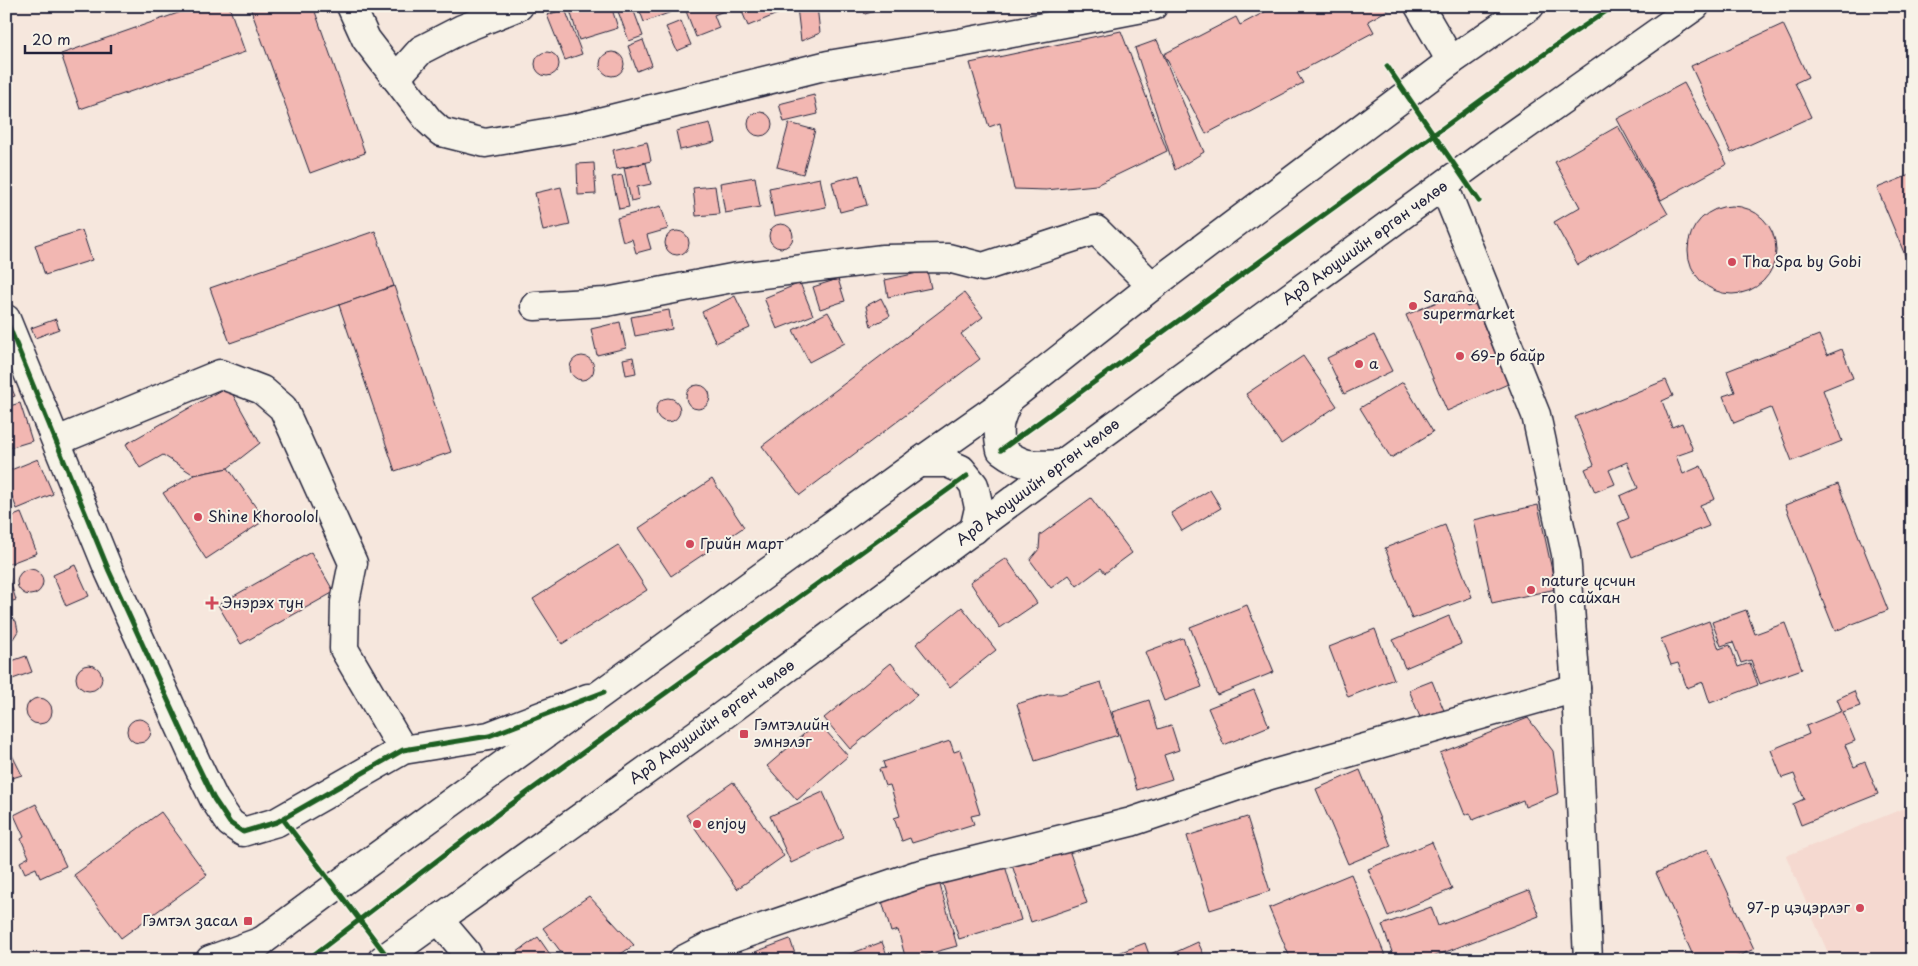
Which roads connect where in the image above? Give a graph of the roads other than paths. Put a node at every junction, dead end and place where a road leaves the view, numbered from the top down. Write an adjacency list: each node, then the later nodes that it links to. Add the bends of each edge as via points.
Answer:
1 (351, 6): 8 (street, via 366,39)
2 (519, 6): 8 (street, via 462,28 421,50)
3 (1153, 6): 8 (street, via 828,66 575,128 485,143 441,132)
4 (1419, 6): 7 (street)
5 (1530, 6): 7 (street)
6 (1694, 6): 9 (street, Ард Аюушийн өргөн чөлөө)
7 (1451, 61): 10 (street)
8 (396, 78)
9 (1444, 186): 16 (street, Ард Аюушийн өргөн чөлөө); 18 (street, via 1536,415 1566,554)
10 (1152, 286): 11 (street, via 1096,230 983,267 948,258 883,259 732,278 606,302); 13 (street)
11 (535, 306)
12 (6, 319): 14 (street)
13 (1010, 399): 15 (street); 16 (street, via 999,418 997,432 1001,450 1028,465)
14 (57, 441): 20 (street, via 113,580 214,799 230,823 243,832 277,822); 20 (street, via 220,374 262,390 283,408 353,563 345,602 344,649)
15 (918, 463): 17 (street, via 947,463 962,469 974,485 979,508); 19 (street)
16 (1062, 464): 17 (street, Ард Аюушийн өргөн чөлөө)
17 (974, 530): 21 (street, Ард Аюушийн өргөн чөлөө, via 718,719)
18 (1576, 688): 27 (street, via 1270,776 1131,822 918,875 710,946); 28 (street)
19 (604, 692): 20 (street, via 489,736); 22 (street)
20 (403, 750)
21 (438, 919): 25 (street, Ард Аюушийн өргөн чөлөө); 26 (street)
22 (262, 941): 23 (street); 24 (street)
23 (210, 960)
24 (241, 960)
25 (382, 960)
26 (470, 960)
27 (683, 960)
28 (1588, 960)

